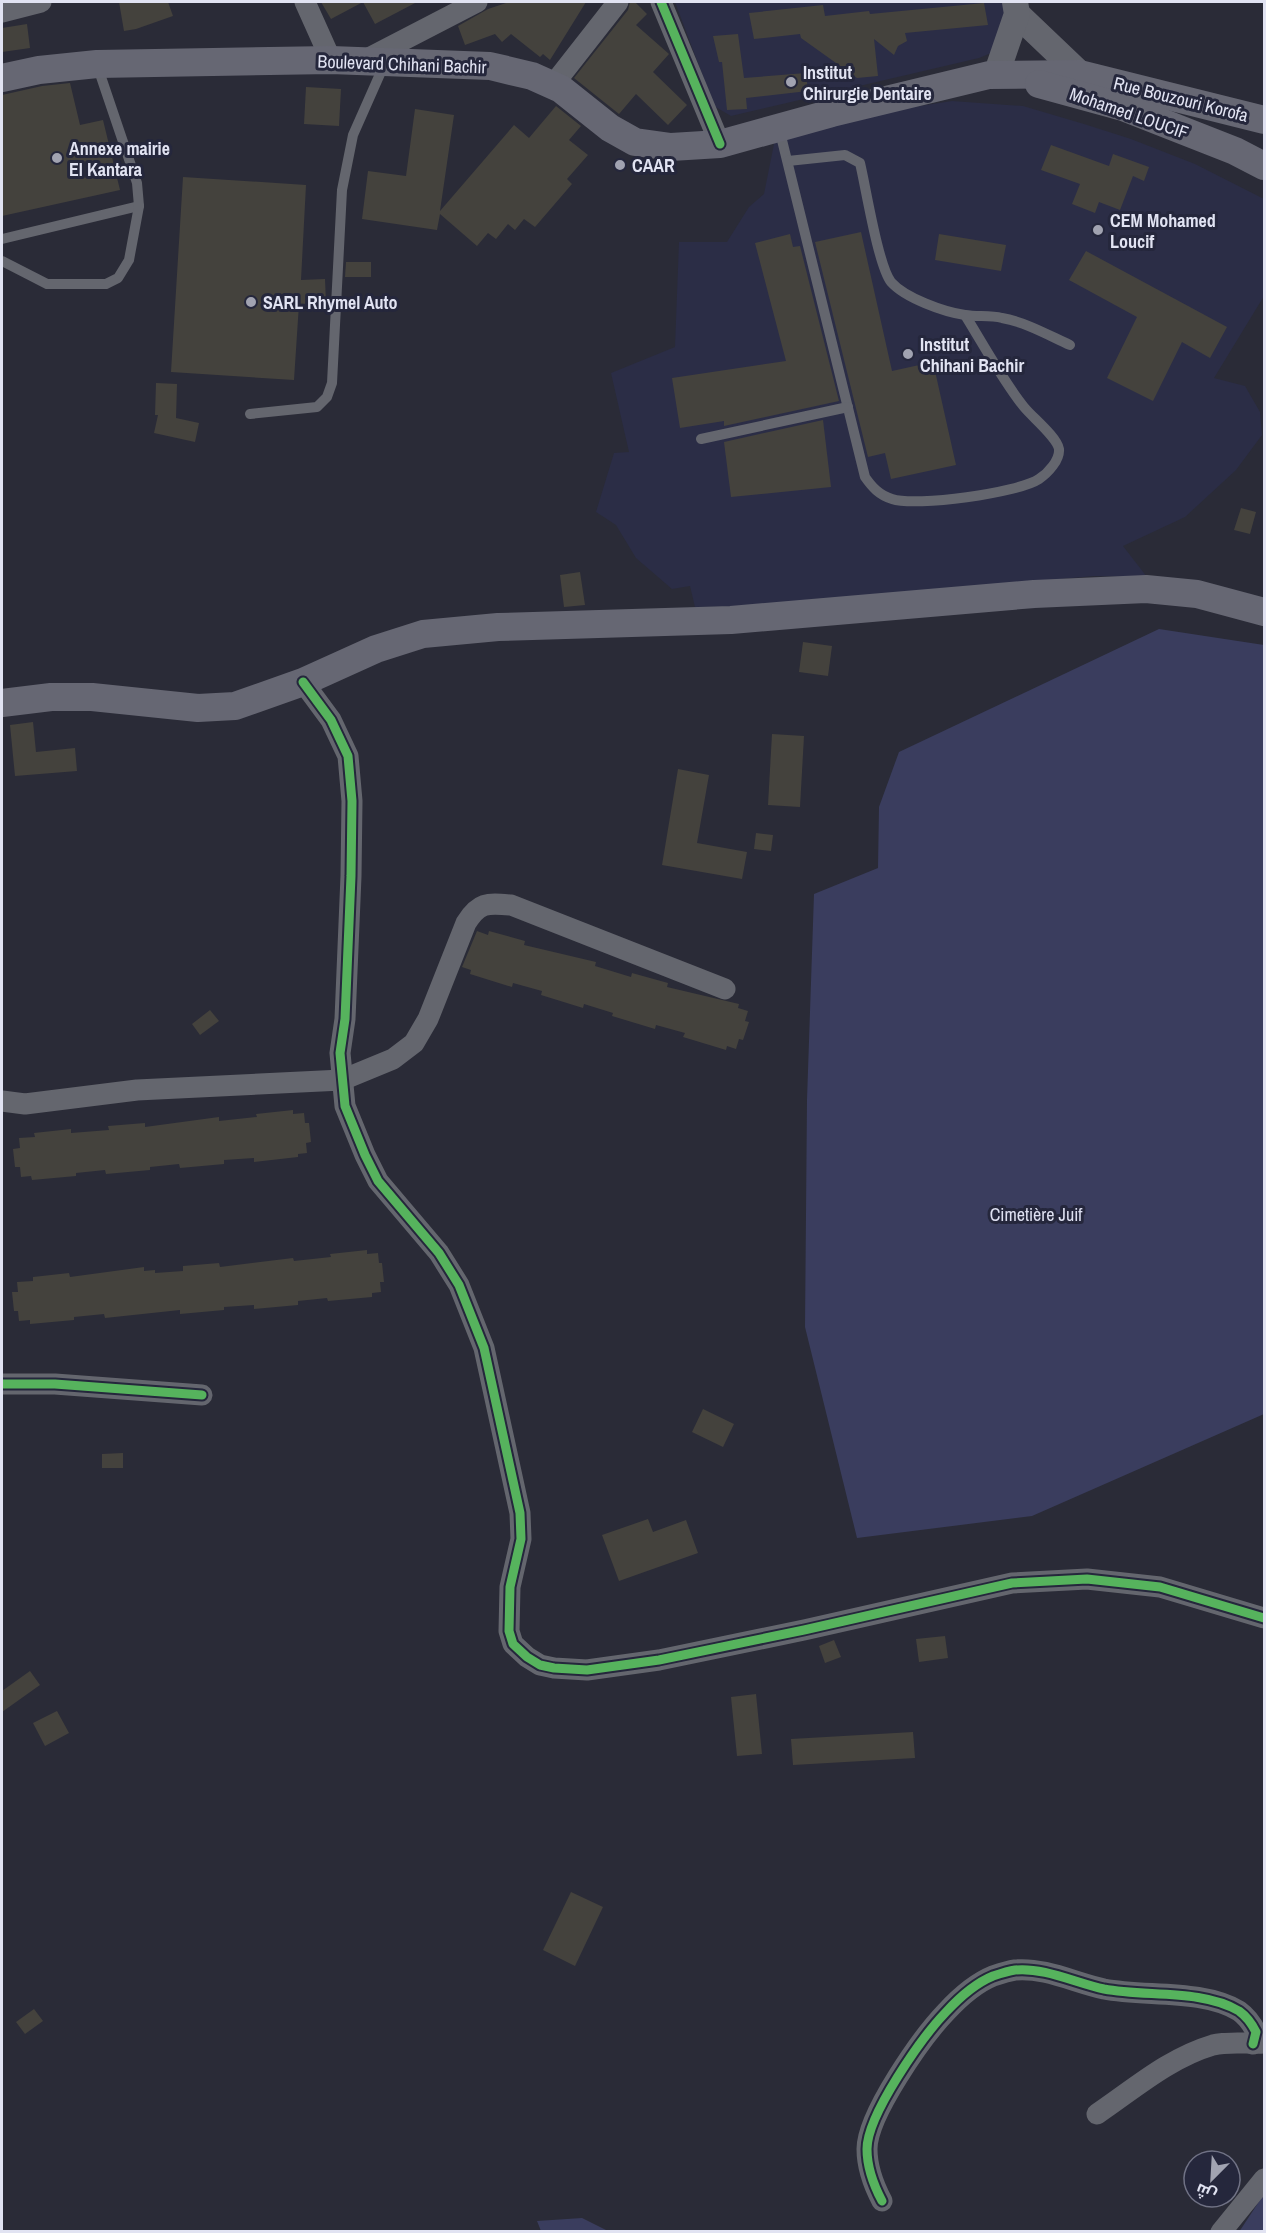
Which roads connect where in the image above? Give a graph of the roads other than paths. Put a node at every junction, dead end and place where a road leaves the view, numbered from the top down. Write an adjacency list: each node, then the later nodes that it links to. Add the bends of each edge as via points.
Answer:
1 (41, 2): 7 (street)
2 (305, 2): 8 (street)
3 (477, 2): 9 (street)
4 (618, 2): 14 (street)
5 (661, 2): 17 (street)
6 (1016, 8): 11 (street); 12 (street)
7 (2, 12)
8 (331, 60): 9 (main road, Boulevard Chihani Bachir); 10 (main road, Boulevard Chihani Bachir)
9 (374, 61): 14 (main road, Boulevard Chihani Bachir, via 490,66 532,76); 26 (lane, via 342,190 332,383 327,397 316,406)
10 (97, 64): 13 (main road, Boulevard Chihani Bachir); 20 (lane, via 137,183)
11 (1080, 74): 12 (main road, Rue Bouzouri Korofa); 15 (main road, Rue Bouzouri Korofa)
12 (993, 75): 16 (main road, Boulevard Chihani Bachir); 19 (main road, Mohamed LOUCIF, via 1123,107)
13 (2, 78)
14 (553, 86): 17 (main road, Boulevard Chihani Bachir, via 635,142 670,147)
15 (1264, 120)
16 (779, 128): 17 (main road, Boulevard Chihani Bachir); 18 (lane)
17 (720, 144)
18 (789, 160): 23 (lane, via 845,155 860,163 890,280 904,292); 25 (lane)
19 (1264, 166)
20 (139, 206): 21 (lane); 22 (lane, via 129,260 118,278 106,284 47,284)
21 (2, 239)
22 (2, 261)
23 (965, 315): 24 (lane, via 1014,321); 25 (lane, via 1023,406 1059,449 1052,467 1039,479 1004,491 911,503 891,499 874,490 865,477)
24 (1070, 345)
25 (848, 406): 27 (lane)
26 (250, 414)
27 (701, 439)
28 (1264, 612): 29 (main road, via 1197,594 1146,590 1034,594 731,620 498,627 423,634)
29 (303, 682): 30 (main road, via 235,706 198,708 92,697); 32 (street, via 331,720 348,756 351,876 340,1053)
30 (2, 703)
31 (725, 989): 32 (street, via 511,905 494,903 475,909 466,923 428,1019 414,1043 393,1059)
32 (342, 1080): 33 (street, via 137,1090 25,1104); 36 (street, via 345,1106 374,1173 459,1285 484,1348 520,1513 521,1539 510,1587 509,1632 513,1644 540,1665 587,1670 659,1660 1012,1582 1087,1579 1161,1587)
33 (2, 1101)
34 (2, 1384): 35 (street)
35 (202, 1395)
36 (1264, 1617)
37 (1259, 2043): 38 (street, via 1215,2044 1178,2060); 40 (street, via 1252,2024 1239,2012 1213,2001 1105,1989 1040,1972 1016,1970 992,1977 946,2012 914,2052 873,2122 867,2148 872,2182)
38 (1097, 2114)
39 (1264, 2179): 41 (street)
40 (882, 2201)
41 (1221, 2232)

